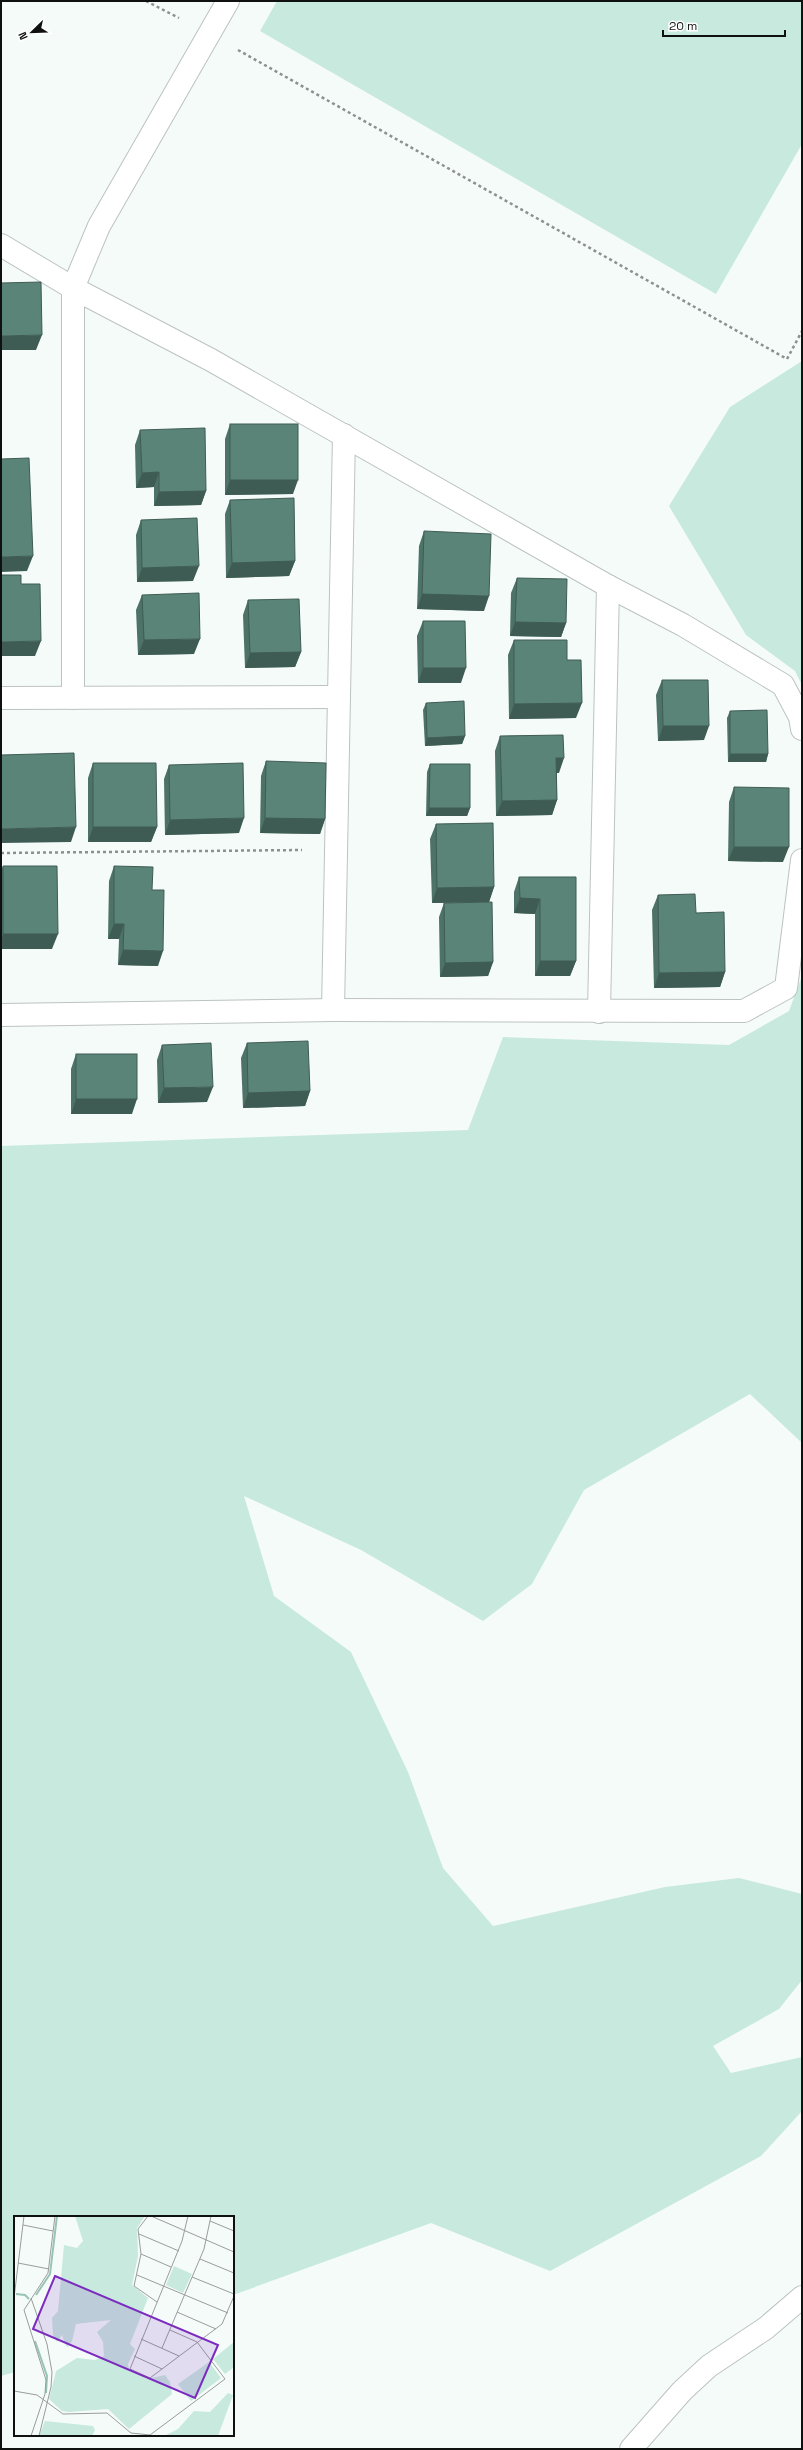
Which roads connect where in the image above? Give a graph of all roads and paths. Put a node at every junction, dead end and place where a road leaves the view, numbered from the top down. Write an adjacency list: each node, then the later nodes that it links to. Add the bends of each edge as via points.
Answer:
1 (228, 1): 2 (street)
2 (210, 34): 4 (street, via 99,226); 5 (path, via 787,359)
3 (1, 245): 4 (street)
4 (73, 288): 6 (street, via 211,360); 10 (street)
5 (802, 331)
6 (344, 434): 7 (street); 8 (street)
7 (608, 586): 11 (street, via 683,625 783,685 800,717); 16 (street)
8 (339, 697): 10 (street); 12 (street)
9 (1, 698): 10 (street)
10 (73, 698)
11 (802, 730)
12 (336, 849): 13 (path); 15 (street)
13 (1, 853)
14 (802, 860): 16 (street, via 786,988 744,1012)
15 (333, 1010): 16 (street); 17 (street)
16 (599, 1012)
17 (1, 1016)
18 (802, 2297): 19 (street, via 766,2328 698,2376)
19 (631, 2449)

